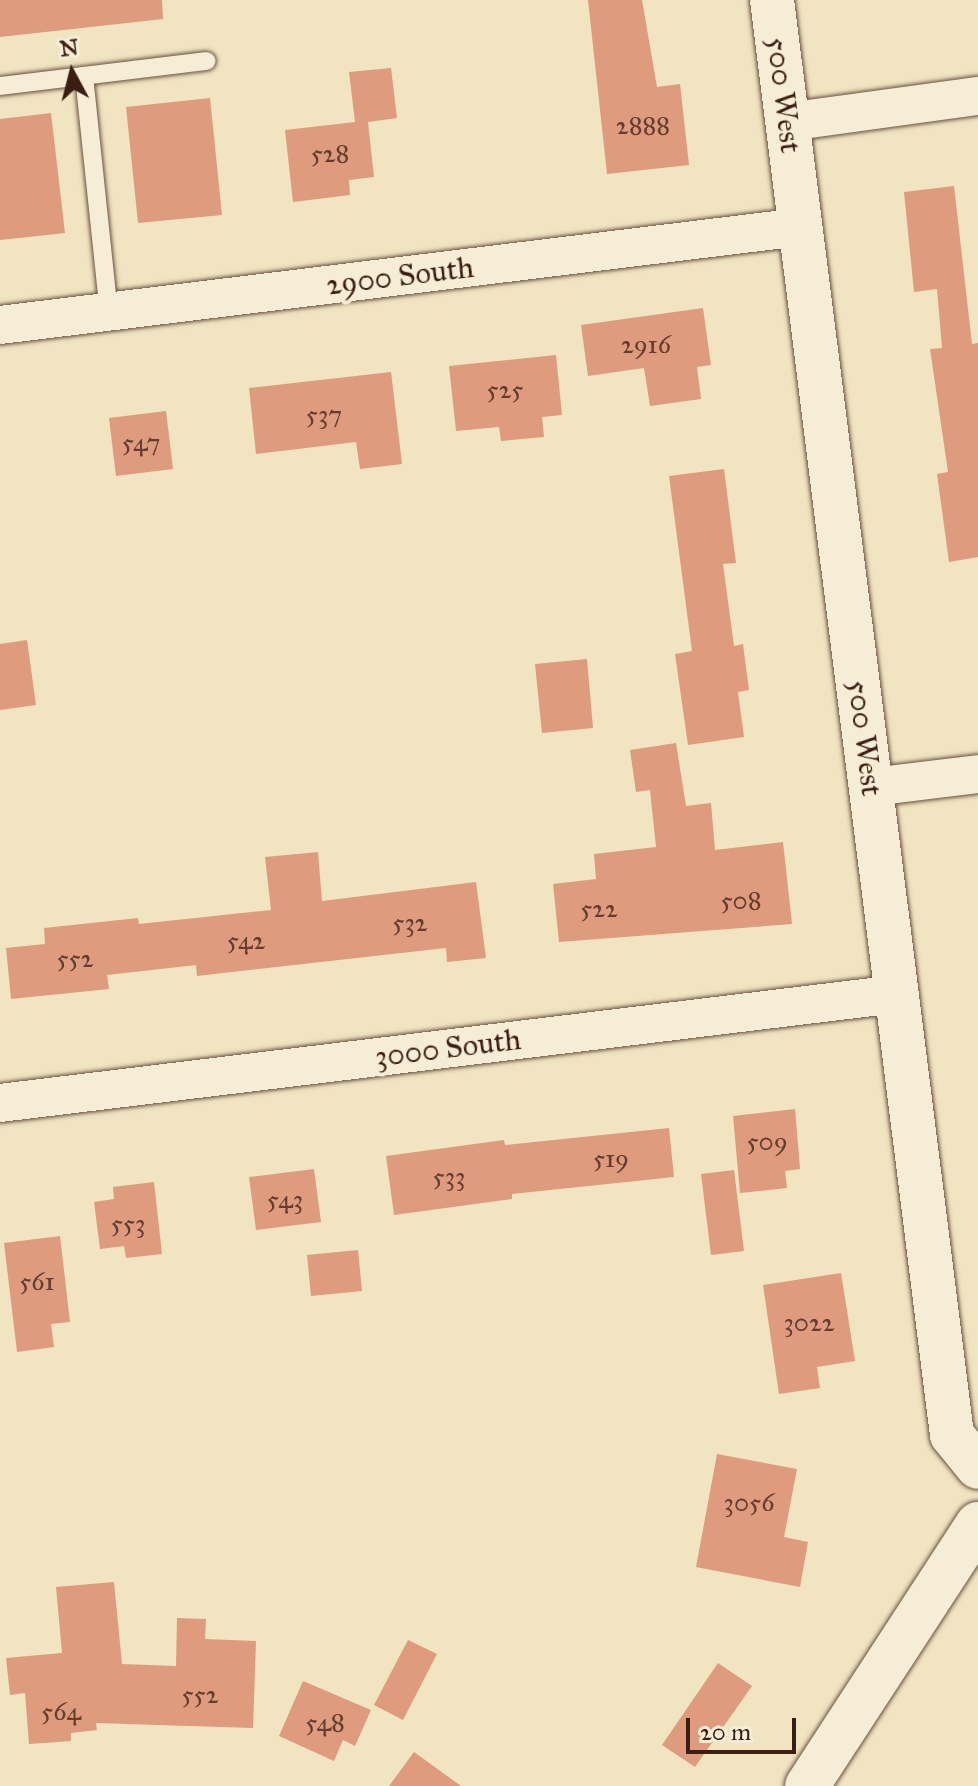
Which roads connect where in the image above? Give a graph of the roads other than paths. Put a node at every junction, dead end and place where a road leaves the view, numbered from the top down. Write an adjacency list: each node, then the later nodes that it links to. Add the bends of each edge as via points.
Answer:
1 (772, 0): 6 (street, 500 West)
2 (206, 61): 3 (lane)
3 (84, 76): 4 (lane); 8 (lane)
4 (0, 86)
5 (978, 96): 6 (street)
6 (787, 122): 7 (street, 500 West)
7 (801, 227): 8 (street, 2900 South); 11 (street, 500 West)
8 (109, 312): 9 (street, 2900 South)
9 (0, 325)
10 (978, 774): 11 (street)
11 (871, 787): 12 (street, 500 West)
12 (897, 994): 13 (street, 3000 South); 14 (street, 500 West, via 952,1435)
13 (0, 1103)
14 (978, 1467)
15 (978, 1524): 16 (street)
16 (807, 1786)

